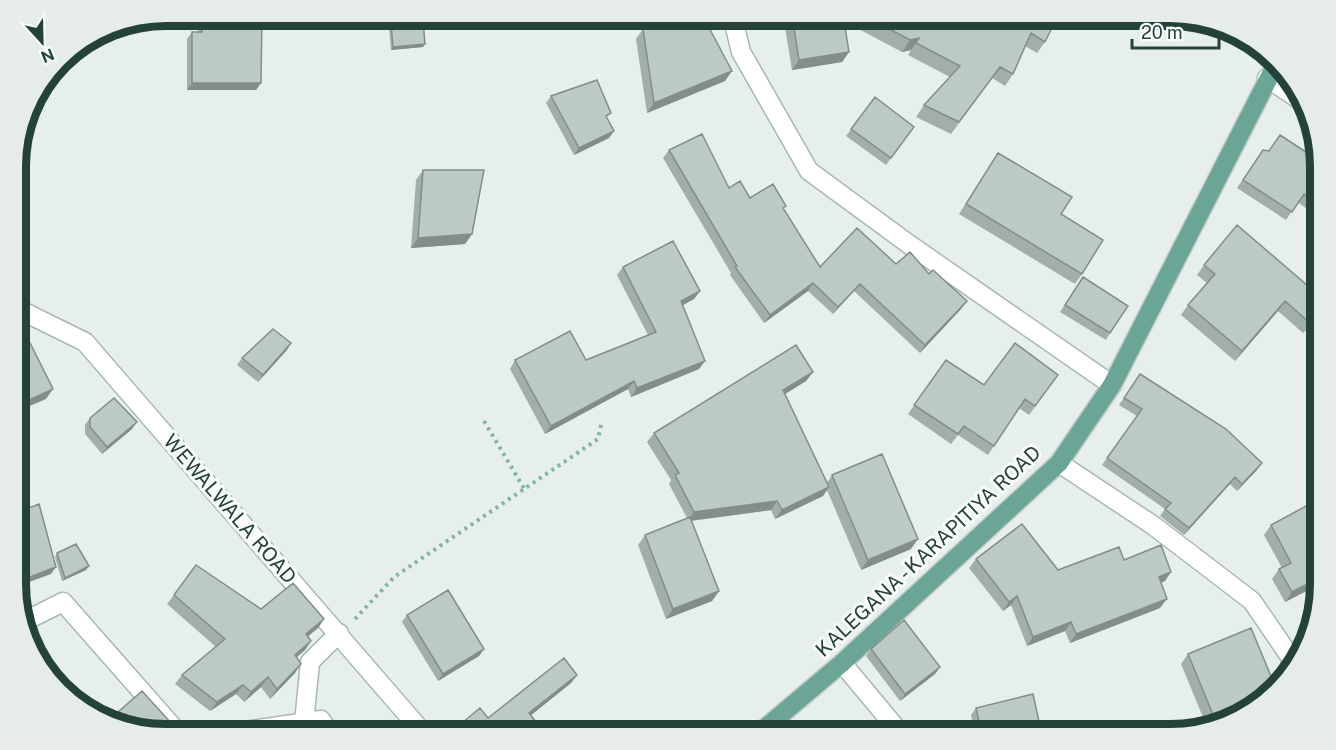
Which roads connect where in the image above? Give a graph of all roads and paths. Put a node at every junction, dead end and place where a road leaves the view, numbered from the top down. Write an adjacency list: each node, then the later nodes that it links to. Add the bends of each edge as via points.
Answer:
1 (735, 26): 4 (street, via 741,52 809,171)
2 (1272, 71): 4 (main road, KALEGANA - KARAPITIYA ROAD)
3 (26, 313): 10 (street, WEWALWALA ROAD, via 85,342)
4 (1112, 385): 7 (main road, KALEGANA - KARAPITIYA ROAD)
5 (484, 421): 8 (path)
6 (602, 421): 8 (path, via 598,439)
7 (1059, 463): 11 (street, via 1154,526 1252,601); 12 (main road, KALEGANA - KARAPITIYA ROAD)
8 (525, 490): 10 (path, via 394,577 368,608)
9 (30, 619): 14 (street, via 63,602)
10 (339, 633): 13 (street, via 310,662); 17 (street, WEWALWALA ROAD)
11 (1290, 657)
12 (842, 663): 18 (main road, KALEGANA - KARAPITIYA ROAD); 19 (street)
13 (304, 723): 15 (street); 16 (street, via 321,720)
14 (170, 724)
15 (297, 724)
16 (324, 724)
17 (416, 724)
18 (770, 724)
19 (893, 724)

